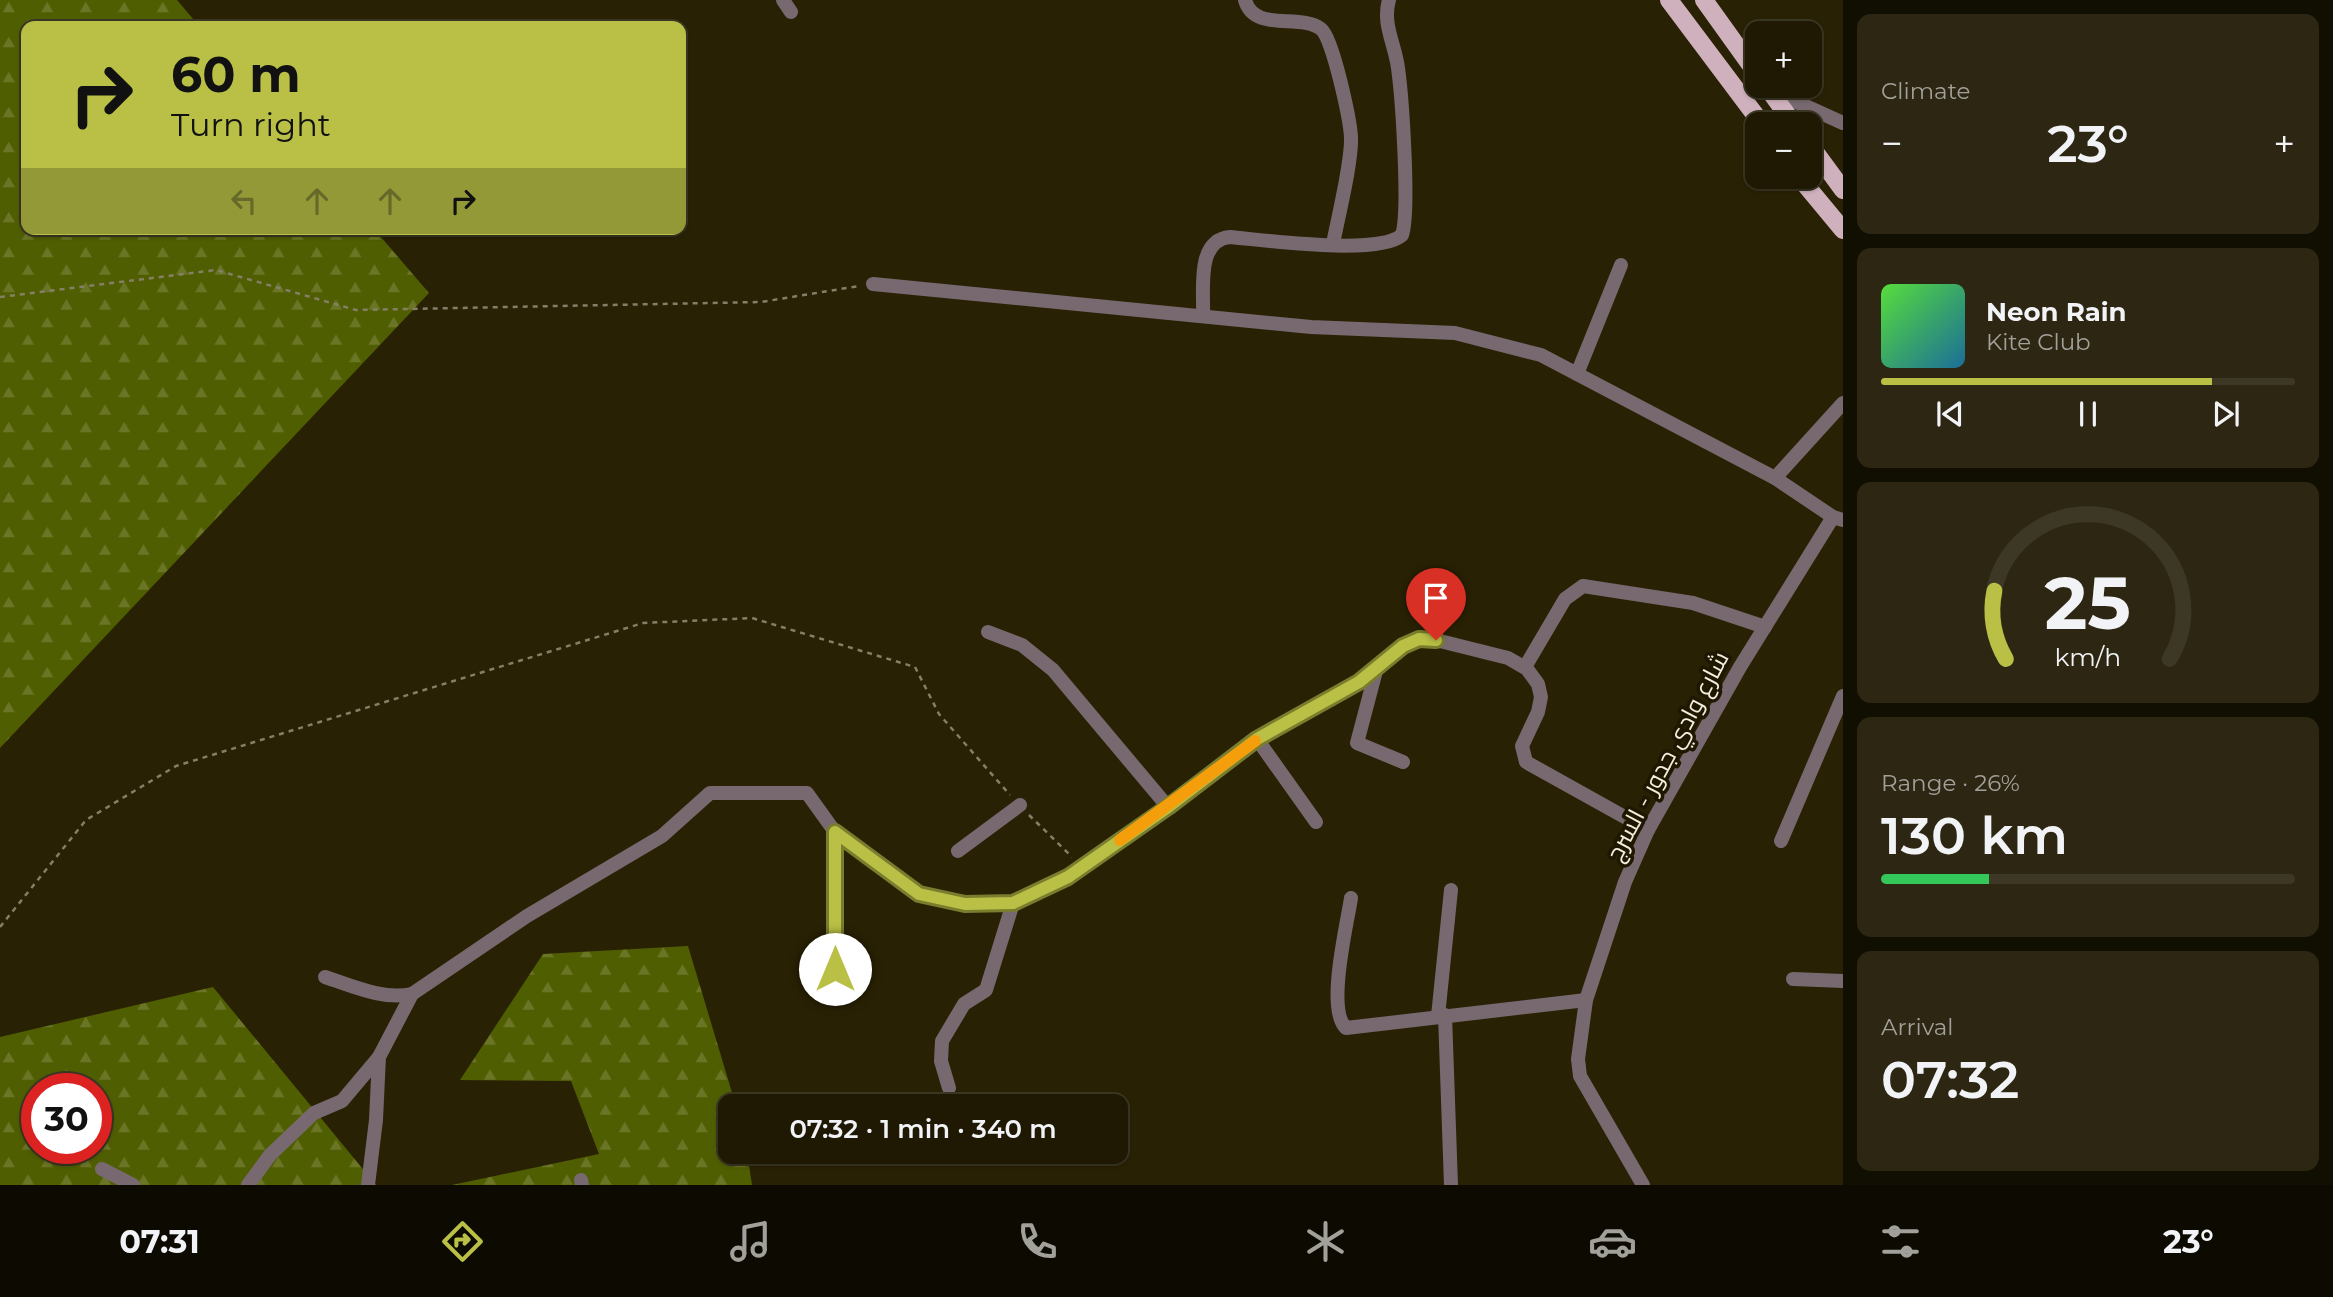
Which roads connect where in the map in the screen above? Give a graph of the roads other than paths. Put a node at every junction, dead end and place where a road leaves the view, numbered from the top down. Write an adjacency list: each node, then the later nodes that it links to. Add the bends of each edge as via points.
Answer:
1 (1245, 0): 13 (street, via 1259,17 1316,26 1329,40 1351,138)
2 (1389, 0): 13 (street, via 1386,16 1401,103 1404,230 1396,239 1373,245)
3 (1669, 0): 7 (main road)
4 (1704, 0): 5 (main road)
5 (1745, 57)
6 (1787, 98): 8 (street)
7 (1753, 112)
8 (1843, 123)
9 (1822, 161): 11 (main road)
10 (1809, 189): 12 (main road)
11 (1843, 190)
12 (1843, 230)
13 (1333, 244): 16 (street, via 1220,239 1206,257)
14 (1621, 265): 17 (street)
15 (873, 284): 16 (street)
16 (1203, 314): 17 (street, via 1311,327 1455,333 1541,355)
17 (1577, 374): 19 (street)
18 (1843, 403): 19 (street)
19 (1775, 478): 20 (street)
20 (1838, 519): 21 (street, شارع وادي جدور - السرج)
21 (1765, 627): 24 (street, via 1693,603 1583,586 1566,599); 31 (street, شارع وادي جدور - السرج)
22 (988, 632): 29 (street, via 1022,645 1053,670)
23 (1377, 667): 24 (street, via 1411,642 1429,639 1508,658); 26 (street, via 1359,682); 27 (street, via 1357,743)
24 (1525, 667): 31 (street, via 1541,697 1522,746 1526,762)
25 (1843, 696): 33 (street)
26 (1257, 739): 29 (street); 30 (street)
27 (1403, 762)
28 (1020, 805): 34 (street)
29 (1168, 807): 37 (street, via 1081,867)
30 (1316, 822)
31 (1648, 830): 43 (street, شارع وادي جدور - السرج, via 1625,882)
32 (835, 832): 37 (street, via 919,894 965,904); 38 (street); 42 (street, via 807,793 710,793 662,836 527,916)
33 (1781, 841)
34 (958, 851)
35 (1451, 890): 44 (street)
36 (1351, 898): 44 (street, via 1337,995 1343,1026 1353,1029)
37 (1013, 903): 46 (street, via 986,990 964,1004 942,1041 941,1061)
38 (835, 969)
39 (325, 977): 42 (street, via 377,994)
40 (1793, 979): 41 (street)
41 (1843, 981)
42 (412, 994): 45 (street)
43 (1586, 1000): 44 (street); 52 (street, شارع وادي جدور - السرج, via 1580,1076)
44 (1442, 1016): 51 (street)
45 (379, 1057): 49 (street, via 342,1101 314,1113 270,1155); 50 (street)
46 (948, 1088)
47 (102, 1169): 48 (street)
48 (133, 1185)
49 (248, 1185)
50 (368, 1185)
51 (1451, 1185)
52 (1643, 1185)

